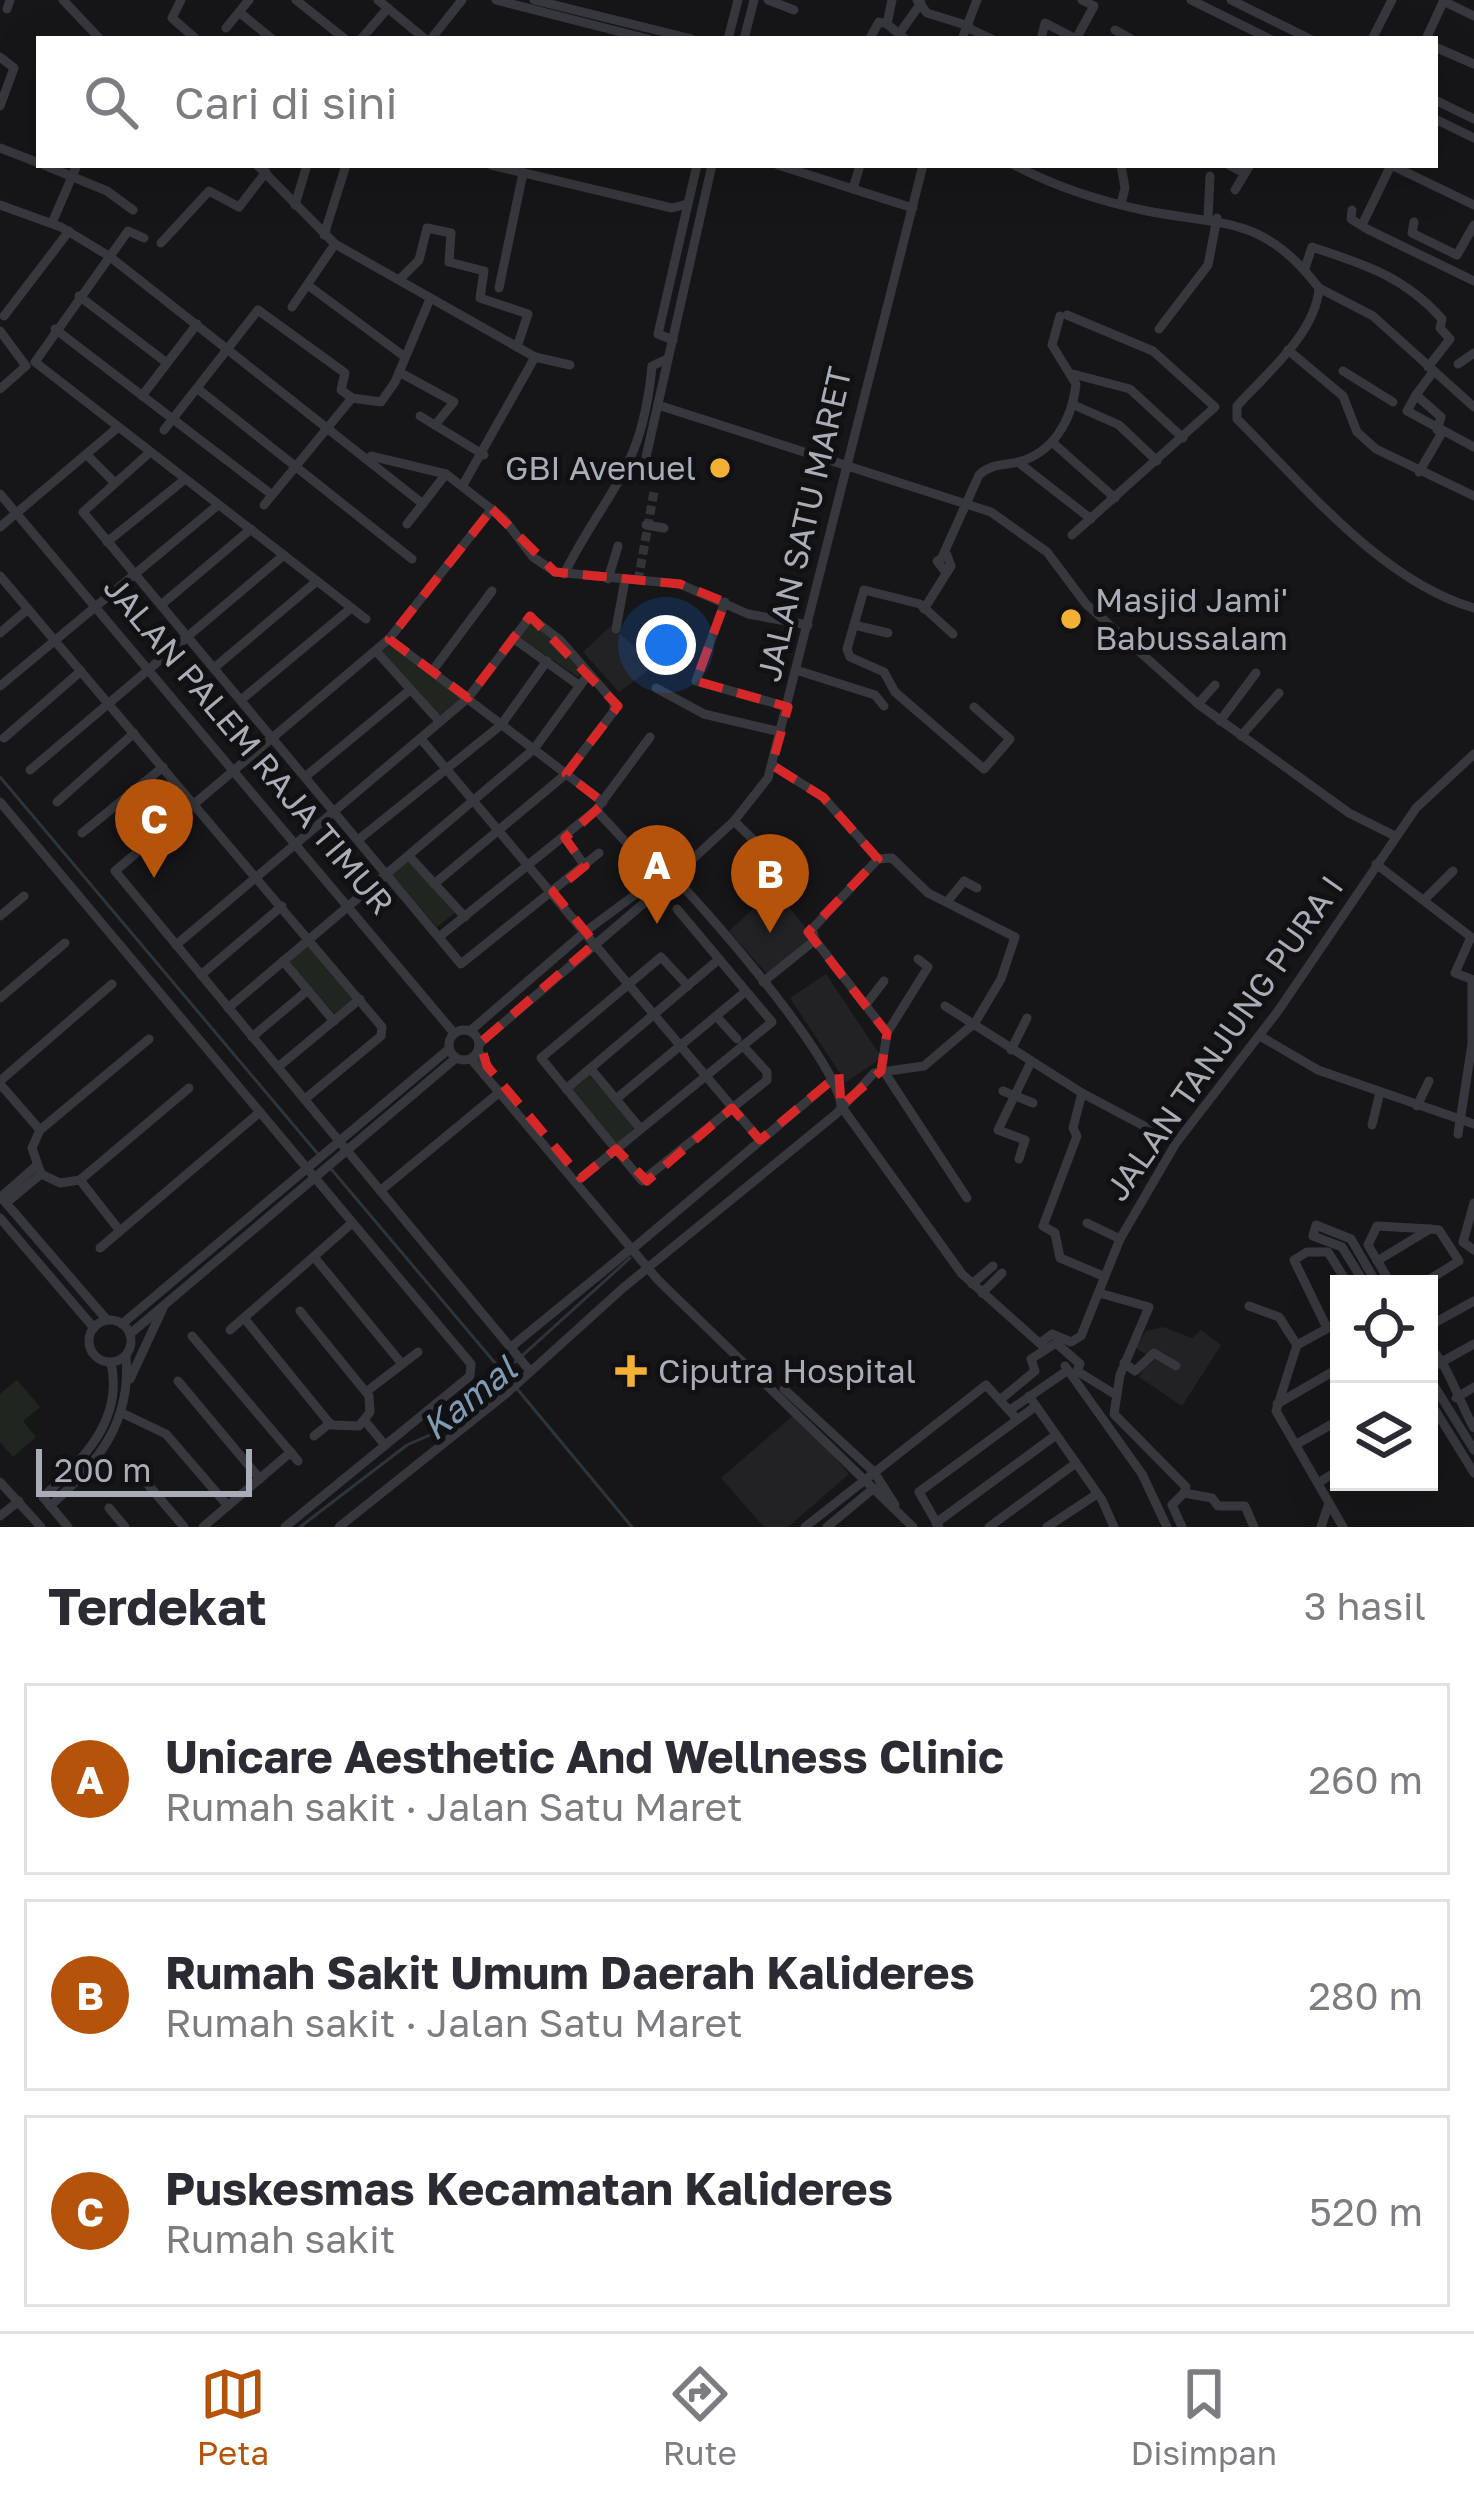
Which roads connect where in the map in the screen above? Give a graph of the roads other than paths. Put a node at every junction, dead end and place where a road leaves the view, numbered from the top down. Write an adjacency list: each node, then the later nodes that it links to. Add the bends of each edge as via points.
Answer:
1 (63, 0): 28 (street)
2 (181, 0): 29 (street, via 174,22)
3 (249, 0): 22 (street)
4 (296, 0): 31 (street)
5 (378, 0): 20 (street)
6 (462, 0): 34 (street)
7 (496, 0): 35 (street)
8 (534, 0): 36 (street)
9 (737, 0): 37 (street)
10 (754, 0): 38 (street)
11 (768, 0): 21 (street)
12 (892, 0): 24 (street)
13 (977, 0): 25 (street)
14 (1082, 0): 43 (street, via 1094,7)
15 (1191, 0): 45 (street)
16 (1231, 0): 46 (street)
17 (1392, 0): 47 (street)
18 (1444, 1): 23 (street); 48 (street)
19 (919, 2): 25 (street); 40 (street)
20 (388, 8): 32 (street); 33 (street)
21 (794, 10)
22 (239, 12): 27 (street); 30 (street)
23 (1474, 16)
24 (887, 24): 39 (street, via 879,22); 40 (street)
25 (966, 31)
26 (1115, 31): 44 (street)
27 (222, 33)
28 (97, 36)
29 (192, 36)
30 (268, 36)
31 (341, 36)
32 (365, 36)
33 (424, 36)
34 (431, 36)
35 (636, 36)
36 (680, 36)
37 (729, 36)
38 (745, 36)
39 (871, 36)
40 (902, 36)
41 (1042, 36): 42 (street, via 1045,23)
42 (1070, 36)
43 (1078, 36)
44 (1125, 36)
45 (1264, 36)
46 (1304, 36)
47 (1374, 36)
48 (1427, 36)
49 (1438, 47): 51 (street)
50 (0, 57): 53 (street, via 14,68)
51 (1474, 64)
52 (1438, 101): 54 (street)
53 (0, 106)
54 (1474, 119)
55 (1438, 120): 56 (street)
56 (1474, 138)
57 (0, 148): 58 (street)
58 (36, 162)
59 (262, 168): 80 (street); 92 (street, via 239,207 208,191)
60 (306, 168): 80 (street)
61 (345, 168): 90 (street)
62 (503, 168): 74 (street)
63 (696, 168): 78 (street)
64 (711, 168): 111 (street)
65 (787, 168): 76 (street)
66 (859, 168): 76 (street)
67 (922, 168): 83 (street, JALAN SATU MARET)
68 (1025, 168): 79 (street)
69 (1121, 168): 79 (street)
70 (1389, 168): 97 (street, via 1353,220)
71 (1397, 168): 81 (street)
72 (1247, 169): 77 (street)
73 (74, 170): 84 (street); 87 (street)
74 (524, 173): 78 (street, via 672,208); 99 (street)
75 (1210, 176): 85 (street)
76 (853, 189): 83 (street)
77 (1235, 190)
78 (687, 204): 111 (street, via 658,334)
79 (1121, 204): 85 (street)
80 (295, 205): 90 (street)
81 (1474, 205)
82 (0, 206): 87 (street)
83 (913, 208): 153 (street, JALAN SATU MARET)
84 (133, 211)
85 (1212, 217): 95 (street, via 1263,234); 109 (street, via 1208,265)
86 (1414, 222): 88 (street, via 1412,232 1456,256)
87 (52, 223): 89 (street)
88 (1474, 225)
89 (69, 231): 94 (street); 105 (street)
90 (324, 235): 93 (street)
91 (144, 238): 94 (street, via 130,230)
92 (161, 243)
93 (335, 244): 96 (street); 98 (street)
94 (109, 256): 101 (street); 107 (street)
95 (1304, 268): 100 (street); 106 (street, via 1312,247 1388,272)
96 (400, 279): 102 (street); 112 (street, via 419,260 427,228 454,235 449,262 484,271 480,298 528,314)
97 (1474, 281)
98 (309, 286): 104 (street); 116 (street)
99 (499, 287)
100 (1319, 288): 114 (street); 122 (street, via 1373,316)
101 (79, 296): 108 (street); 119 (street)
102 (430, 298): 112 (street); 116 (street)
103 (1453, 305): 106 (street)
104 (292, 307)
105 (4, 316)
106 (1442, 319): 122 (street, via 1450,339)
107 (197, 324): 113 (street); 119 (street)
108 (56, 329): 129 (street); 139 (street, via 35,362)
109 (1160, 329)
110 (0, 331): 126 (street, via 26,366)
111 (673, 340): 118 (street)
112 (518, 346): 117 (street)
113 (229, 348): 127 (street); 130 (street, via 263,311 345,373 340,386); 138 (street)
114 (1288, 350): 154 (street, via 1342,396 1357,432); 189 (street, via 1237,406 1237,418 1374,549 1439,598)
115 (1474, 352): 120 (street)
116 (406, 357): 124 (street)
117 (535, 357): 121 (street); 147 (street)
118 (667, 359): 132 (street); 178 (street, via 652,366 633,461)
119 (167, 363): 129 (street)
120 (1458, 364)
121 (570, 365)
122 (1431, 370): 128 (street); 134 (street)
123 (1343, 371): 131 (street)
124 (399, 373): 130 (street, via 381,402); 137 (street, via 454,402)
125 (1073, 374): 133 (street); 142 (street, via 1130,389); 142 (street, via 1052,345 1064,315 1153,351 1213,403 1214,412)
126 (0, 389)
127 (198, 389): 136 (street); 152 (street)
128 (1416, 395): 141 (street, via 1442,417); 141 (street, via 1407,411)
129 (142, 396): 136 (street)
130 (352, 398): 138 (street)
131 (1393, 402)
132 (658, 405): 149 (street); 153 (street)
133 (1074, 405): 143 (street); 150 (street, via 1119,425)
134 (1474, 407)
135 (419, 416): 137 (street)
136 (172, 420): 140 (street); 152 (street, via 267,499)
137 (435, 425): 147 (street)
138 (328, 426): 146 (street); 152 (street)
139 (116, 429): 145 (street); 148 (street)
140 (164, 430)
141 (1440, 430): 144 (street); 154 (street)
142 (1183, 438): 150 (street)
143 (1052, 442): 151 (street); 161 (street)
144 (1474, 447)
145 (147, 452): 156 (street); 157 (street)
146 (362, 452): 155 (street); 163 (street)
147 (484, 454): 158 (street)
148 (87, 455): 157 (street); 166 (street)
149 (646, 457)
150 (1157, 461): 161 (street)
151 (1018, 462): 162 (street, via 986,468); 167 (street)
152 (295, 466): 177 (street)
153 (849, 466): 162 (street); 193 (street, JALAN SATU MARET)
154 (1419, 472): 160 (street)
155 (446, 474): 158 (street); 163 (street)
156 (184, 479): 164 (street); 174 (street)
157 (115, 483): 174 (street, via 82,512)
158 (463, 485): 165 (street)
159 (0, 494): 166 (street, JALAN PALEM RAJA TIMUR)
160 (1474, 496)
161 (1115, 498): 167 (street)
162 (966, 501): 188 (street, via 946,556 951,566); 220 (street, via 1047,552 1087,604)
163 (423, 504): 168 (street)
164 (218, 506): 172 (street); 179 (street)
165 (490, 507): 178 (street, via 533,557); 201 (street)
166 (16, 513): 170 (street); 187 (street, JALAN PALEM RAJA TIMUR)
167 (1091, 519): 173 (street)
168 (407, 524)
169 (646, 525): 171 (street)
170 (0, 527)
171 (664, 528)
172 (251, 530): 176 (street); 186 (street)
173 (1072, 535)
174 (107, 542): 179 (street)
175 (617, 546): 181 (street)
176 (284, 555): 183 (street); 199 (street)
177 (412, 559)
178 (564, 574): 181 (street)
179 (135, 575): 186 (street); 187 (street)
180 (0, 577): 191 (street)
181 (608, 579): 182 (street)
182 (625, 580): 185 (street, via 680,584); 195 (street)
183 (317, 581): 190 (street); 205 (street)
184 (492, 591): 207 (street)
185 (724, 602): 193 (street); 222 (street, via 696,681)
186 (161, 605): 199 (street)
187 (97, 606): 202 (street); 206 (street, JALAN PALEM RAJA TIMUR)
188 (922, 607): 194 (street, via 864,590); 198 (street)
189 (1474, 608)
190 (350, 609): 192 (street); 218 (street)
191 (28, 610): 196 (street); 202 (street)
192 (366, 619)
193 (808, 625): 208 (street, JALAN SATU MARET)
194 (854, 625): 197 (street); 223 (street, via 850,657 884,672 895,692 984,769 1010,739)
195 (616, 629)
196 (0, 633)
197 (888, 633)
198 (953, 634)
199 (188, 638): 205 (street); 206 (street)
200 (513, 638): 204 (street); 211 (street, via 530,617 560,640); 217 (street)
201 (389, 639): 203 (street); 207 (street)
202 (55, 640): 209 (street); 213 (street)
203 (376, 651): 215 (street); 232 (street)
204 (547, 661): 211 (street); 226 (street)
205 (214, 668): 218 (street)
206 (149, 670): 219 (street); 240 (street, JALAN PALEM RAJA TIMUR)
207 (433, 670): 217 (street)
208 (796, 670): 221 (street, via 875,695); 222 (street, JALAN SATU MARET)
209 (81, 671): 219 (street); 231 (street)
210 (1256, 673): 224 (street)
211 (584, 681): 234 (street); 241 (street, via 614,702 614,711)
212 (1215, 685): 220 (street)
213 (0, 686)
214 (656, 688): 227 (street, via 704,714)
215 (410, 690): 225 (street); 242 (street)
216 (1279, 693): 229 (street)
217 (468, 698): 225 (street); 226 (street)
218 (241, 700): 232 (street)
219 (108, 703): 228 (street); 239 (street)
220 (1198, 704): 224 (street)
221 (884, 706)
222 (788, 707): 227 (street, JALAN SATU MARET)
223 (974, 707)
224 (1220, 721): 229 (street)
225 (440, 722): 233 (street)
226 (501, 724): 234 (street); 238 (street)
227 (782, 732): 236 (street, JALAN SATU MARET)
228 (134, 733): 237 (street); 244 (street)
229 (1241, 736): 252 (street)
230 (650, 737): 247 (street)
231 (4, 738)
232 (273, 738): 240 (street); 242 (street)
233 (421, 739): 238 (street); 248 (street)
234 (533, 749): 241 (street); 245 (street)
235 (1474, 754): 252 (street, JALAN TANJUNG PURA I)
236 (772, 764): 249 (street, JALAN SATU MARET); 260 (street, via 823,797)
237 (163, 767): 246 (street); 251 (street)
238 (446, 769): 245 (street); 254 (street)
239 (30, 770)
240 (233, 771): 246 (street); 255 (street, JALAN PALEM RAJA TIMUR)
241 (566, 774): 247 (street); 250 (street)
242 (305, 777): 248 (street)
243 (0, 802): 339 (street)
244 (57, 802)
245 (475, 802): 250 (street); 258 (street)
246 (194, 804): 267 (street); 285 (street, via 115,872)
247 (600, 806): 253 (street); 256 (street)
248 (334, 812): 254 (street); 255 (street)
249 (734, 821): 259 (street); 266 (street, JALAN SATU MARET)
250 (500, 830): 262 (street); 268 (street)
251 (82, 833)
252 (1395, 836): 261 (street, JALAN TANJUNG PURA I)
253 (565, 838): 262 (street); 263 (street)
254 (358, 841): 265 (street)
255 (294, 844): 267 (street); 275 (street, JALAN PALEM RAJA TIMUR)
256 (635, 852)
257 (599, 853): 263 (street)
258 (409, 856): 265 (street); 268 (street)
259 (773, 859)
260 (878, 860): 273 (street, via 892,858); 282 (street, via 812,927)
261 (1376, 864): 272 (street); 311 (street, JALAN TANJUNG PURA I)
262 (530, 866): 270 (street); 278 (street)
263 (585, 866): 270 (street)
264 (1454, 871): 272 (street)
265 (386, 874): 275 (street); 280 (street)
266 (669, 874): 279 (street, JALAN SATU MARET); 284 (street, JALAN SATU MARET); 292 (street)
267 (257, 877): 274 (street); 285 (street)
268 (434, 884): 278 (street)
269 (977, 888): 273 (street, via 964,881)
270 (553, 892): 279 (street); 280 (street, via 465,964)
271 (24, 896): 277 (street)
272 (1424, 901): 290 (street, via 1471,937 1456,973)
273 (946, 902): 307 (street, via 1017,939)
274 (282, 906): 281 (street); 289 (street)
275 (348, 906): 281 (street); 309 (street, JALAN PALEM RAJA TIMUR)
276 (677, 909): 287 (street)
277 (0, 916)
278 (465, 917): 280 (street)
279 (586, 931): 284 (street); 308 (street, JALAN SATU MARET)
280 (439, 937)
281 (310, 938): 288 (street); 299 (street)
282 (814, 940): 292 (street); 300 (street)
283 (65, 943): 298 (street)
284 (595, 944): 293 (street); 317 (street, JALAN SATU MARET)
285 (176, 945): 289 (street)
286 (918, 959): 310 (street, via 928,968)
287 (718, 960): 295 (street); 297 (street)
288 (283, 961): 296 (street); 302 (street)
289 (201, 975): 302 (street)
290 (1473, 980): 340 (street)
291 (884, 981): 300 (street)
292 (764, 982): 324 (street)
293 (629, 983): 295 (street, via 664,956); 303 (street); 328 (street, via 541,1058)
294 (112, 984): 326 (street)
295 (688, 986): 303 (street)
296 (308, 990): 306 (street); 312 (street)
297 (746, 992): 304 (street); 314 (street, via 772,1022)
298 (0, 998)
299 (360, 1000): 306 (street); 333 (street, via 384,1032)
300 (867, 1003): 310 (street)
301 (945, 1006): 307 (street)
302 (228, 1008): 312 (street)
303 (655, 1014): 315 (street); 321 (street)
304 (717, 1017): 314 (street); 315 (street)
305 (1027, 1018): 316 (street)
306 (334, 1022): 320 (street)
307 (972, 1026): 316 (street); 322 (street, via 924,1066)
308 (470, 1031): 309 (street); 317 (street)
309 (454, 1033): 318 (street)
310 (887, 1033): 322 (street)
311 (1260, 1036): 330 (street, via 1318,1070); 348 (street, JALAN TANJUNG PURA I)
312 (252, 1037): 320 (street)
313 (149, 1039): 344 (street)
314 (740, 1043): 323 (street); 338 (street, via 769,1075)
315 (683, 1048): 323 (street); 334 (street)
316 (1011, 1050): 319 (street)
317 (476, 1051): 318 (street); 329 (street); 355 (street)
318 (452, 1053): 347 (street); 350 (street)
319 (1030, 1062): 331 (street); 332 (street)
320 (278, 1067): 333 (street)
321 (591, 1069): 328 (street); 334 (street)
322 (882, 1071): 336 (street); 360 (street)
323 (708, 1078): 338 (street); 343 (street)
324 (832, 1080): 336 (street); 346 (street)
325 (1429, 1081): 337 (street)
326 (0, 1082): 344 (street)
327 (189, 1088): 356 (street)
328 (566, 1089): 349 (street)
329 (501, 1090): 359 (street); 369 (street)
330 (1380, 1092): 337 (street); 342 (street)
331 (1008, 1094): 335 (street); 351 (street, via 998,1130 1025,1140)
332 (1082, 1094): 348 (street); 354 (street)
333 (305, 1099): 347 (street)
334 (616, 1099): 343 (street)
335 (1033, 1103)
336 (841, 1106): 374 (street); 382 (street)
337 (1417, 1106): 340 (street)
338 (733, 1108): 346 (street); 349 (street, via 644,1182)
339 (260, 1112): 352 (street); 367 (street)
340 (1459, 1120): 341 (street); 345 (street)
341 (1474, 1124)
342 (1372, 1125)
343 (640, 1128): 349 (street)
344 (40, 1130): 353 (street, via 32,1148)
345 (1458, 1134)
346 (760, 1140): 369 (street)
347 (340, 1142): 350 (street); 352 (street)
348 (1176, 1143): 368 (street, JALAN TANJUNG PURA I)
349 (616, 1149): 355 (street)
350 (344, 1156): 358 (street); 359 (street)
351 (1019, 1160)
352 (306, 1168): 358 (street); 392 (street)
353 (39, 1170): 356 (street, via 60,1184); 361 (street)
354 (1064, 1176): 357 (street); 380 (street, via 1043,1226 1055,1233 1060,1258)
355 (581, 1178): 369 (street)
356 (80, 1180): 367 (street)
357 (1080, 1182)
358 (318, 1184): 365 (street); 386 (street)
359 (380, 1191): 402 (street)
360 (968, 1198)
361 (2, 1199): 390 (street)
362 (1474, 1203): 371 (street, via 1462,1242)
363 (0, 1218): 393 (street)
364 (1087, 1222): 368 (street)
365 (352, 1223): 372 (street); 434 (street, via 473,1371)
366 (1430, 1228): 373 (street); 373 (street, via 1379,1223 1369,1245); 379 (street, via 1445,1234 1459,1262)
367 (120, 1231): 370 (street)
368 (1120, 1239): 380 (street, JALAN TANJUNG PURA I)
369 (634, 1247): 374 (street); 402 (street)
370 (100, 1248)
371 (1474, 1250)
372 (315, 1258): 389 (street); 409 (street)
373 (1378, 1262): 378 (street)
374 (653, 1267): 381 (street); 396 (street); 439 (street)
375 (1342, 1275): 394 (street, via 1328,1252 1294,1260)
376 (1359, 1275): 377 (street, via 1342,1247 1313,1236 1316,1225 1351,1239)
377 (1372, 1275)
378 (1386, 1275)
379 (1437, 1275)
380 (1103, 1276): 384 (street, JALAN TANJUNG PURA I)
381 (634, 1279): 396 (street, via 650,1280); 412 (street)
382 (972, 1284): 383 (street); 383 (street, via 997,1270)
383 (982, 1293): 400 (street)
384 (1099, 1293): 400 (street, JALAN TANJUNG PURA I, via 1077,1341 1052,1334); 408 (street, via 1150,1310)
385 (1474, 1301): 391 (street)
386 (166, 1303): 397 (street); 416 (street)
387 (1249, 1306): 401 (street, via 1280,1317)
388 (301, 1311): 418 (street)
389 (244, 1318): 395 (street); 427 (street)
390 (107, 1320): 392 (street); 393 (street)
391 (1438, 1321)
392 (122, 1324): 397 (street)
393 (94, 1328): 407 (street, via 92,1353)
394 (1328, 1328): 401 (street)
395 (230, 1330)
396 (713, 1330): 439 (street)
397 (130, 1334): 405 (street)
398 (192, 1336): 441 (street, via 295,1457)
399 (1474, 1344): 406 (street)
400 (1043, 1346): 419 (street, via 1059,1344 1080,1364 1077,1371); 421 (street, via 1031,1360 1035,1371)
401 (1297, 1346): 423 (street)
402 (513, 1351): 412 (street)
403 (418, 1352): 409 (street)
404 (1438, 1356): 406 (street)
405 (126, 1357): 407 (street); 416 (street)
406 (1444, 1361): 410 (street); 420 (street)
407 (111, 1363): 448 (street, via 114,1388 103,1428)
408 (1124, 1363): 411 (street, via 1136,1371 1154,1353); 419 (street)
409 (402, 1364): 418 (street)
410 (1438, 1364)
411 (1176, 1366)
412 (528, 1369): 462 (street)
413 (1330, 1373): 423 (street)
414 (178, 1381): 441 (street)
415 (1432, 1383): 435 (street)
416 (127, 1387): 426 (street)
417 (1474, 1387): 420 (street)
418 (367, 1392): 428 (street, via 371,1406)
419 (1116, 1395): 445 (street, via 1115,1417 1174,1470)
420 (1456, 1398): 430 (street)
421 (1001, 1399): 424 (street); 439 (street, via 986,1385)
422 (1033, 1401): 424 (street); 431 (street); 470 (street, via 1067,1368 1142,1474)
423 (1277, 1404): 433 (street)
424 (1013, 1414): 455 (street, via 919,1492)
425 (1438, 1415): 437 (street)
426 (121, 1416): 448 (street, via 95,1462); 451 (street, via 159,1428)
427 (330, 1423): 428 (street); 432 (street)
428 (362, 1424): 434 (street)
429 (1330, 1425): 433 (street)
430 (1474, 1428)
431 (1056, 1435): 436 (street); 455 (street)
432 (314, 1436)
433 (1297, 1444): 443 (street)
434 (380, 1447): 461 (street)
435 (1474, 1450)
436 (1076, 1463): 446 (street); 466 (street)
437 (1474, 1473)
438 (139, 1474): 459 (street)
439 (870, 1475): 444 (street); 450 (street); 463 (street)
440 (1330, 1476): 443 (street)
441 (260, 1479): 451 (street)
442 (0, 1482): 447 (street)
443 (1318, 1483): 449 (street)
444 (874, 1488): 450 (street); 464 (street)
445 (1184, 1493): 471 (street, via 1172,1505); 472 (street, via 1245,1506)
446 (1097, 1494): 453 (street); 469 (street)
447 (19, 1501): 454 (street); 456 (street)
448 (47, 1502): 457 (street)
449 (1329, 1503): 473 (street); 474 (street)
450 (895, 1505): 465 (street)
451 (228, 1506): 460 (street)
452 (109, 1508): 458 (street)
453 (1064, 1514): 467 (street); 468 (street)
454 (0, 1516)
455 (938, 1525)
456 (41, 1527)
457 (68, 1527)
458 (125, 1527)
459 (184, 1527)
460 (203, 1527)
461 (285, 1527)
462 (339, 1527)
463 (805, 1527)
464 (827, 1527)
465 (914, 1527)
466 (989, 1527)
467 (1047, 1527)
468 (1069, 1527)
469 (1114, 1527)
470 (1167, 1527)
471 (1181, 1527)
472 (1254, 1527)
473 (1321, 1527)
474 (1343, 1527)

